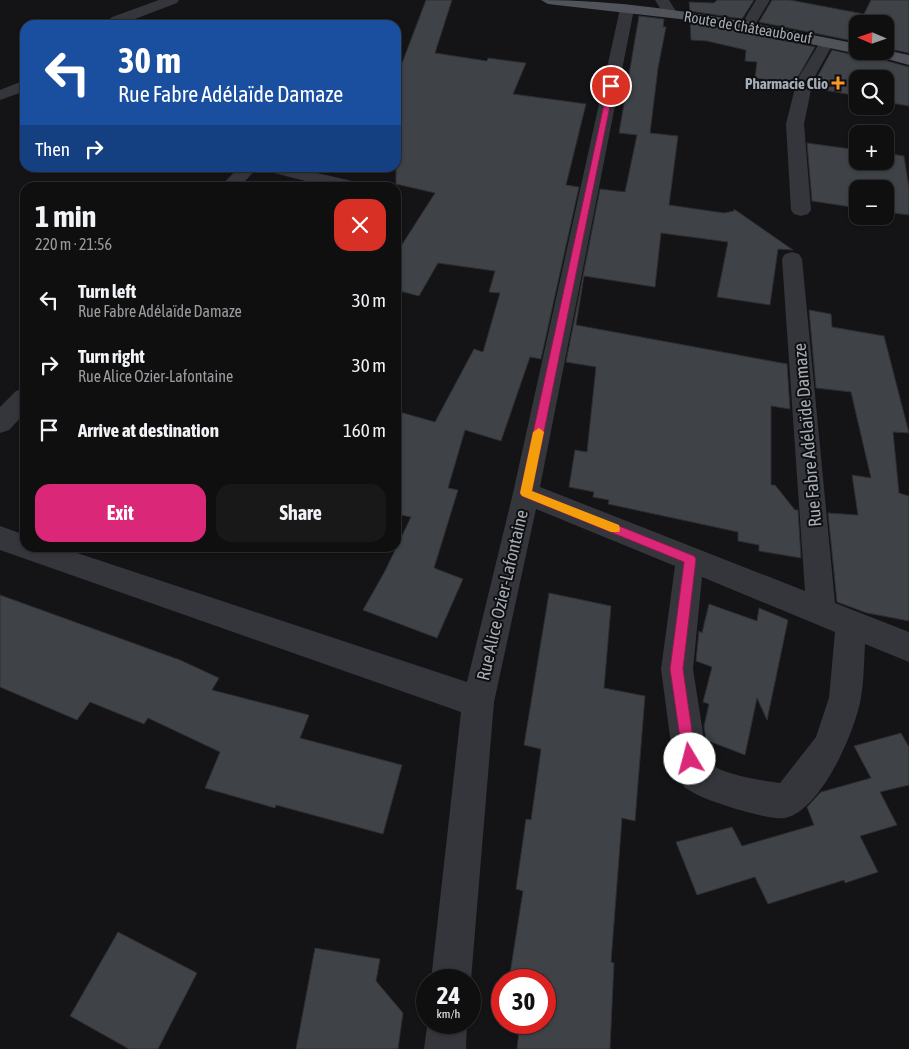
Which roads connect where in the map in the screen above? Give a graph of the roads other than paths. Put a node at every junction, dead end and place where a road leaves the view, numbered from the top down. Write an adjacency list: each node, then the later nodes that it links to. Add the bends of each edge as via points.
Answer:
1 (172, 0): 7 (street)
2 (548, 0): 5 (main road, Route de Châteauboeuf)
3 (662, 0): 6 (street)
4 (762, 0): 8 (street)
5 (627, 9): 6 (main road, Route de Châteauboeuf); 21 (street, Rue Alice Ozier-Lafontaine)
6 (670, 13): 8 (main road, Route de Châteauboeuf)
7 (117, 20)
8 (748, 26): 9 (main road, Route de Châteauboeuf)
9 (827, 42): 10 (main road, Route de Châteauboeuf); 17 (street, via 805,80 795,124)
10 (849, 47)
11 (894, 57): 12 (main road)
12 (909, 60)
13 (244, 172): 15 (street)
14 (292, 172): 16 (street)
15 (234, 182)
16 (333, 182)
17 (801, 210)
18 (792, 259): 26 (street, Rue Fabre Adélaïde Damaze)
19 (20, 402): 20 (street)
20 (0, 423)
21 (526, 493): 25 (street); 29 (street, Rue Alice Ozier-Lafontaine)
22 (0, 538): 23 (street)
23 (20, 545)
24 (41, 552): 29 (street)
25 (690, 559): 26 (street); 27 (street, via 677,669 690,759 696,775 706,782 752,796 784,801 796,793 830,747 845,698)
26 (822, 612): 27 (street)
27 (851, 624): 28 (street)
28 (909, 647)
29 (478, 702): 30 (street, Rue Alice Ozier-Lafontaine)
30 (453, 969)
31 (446, 1034): 32 (street)
32 (445, 1049)

